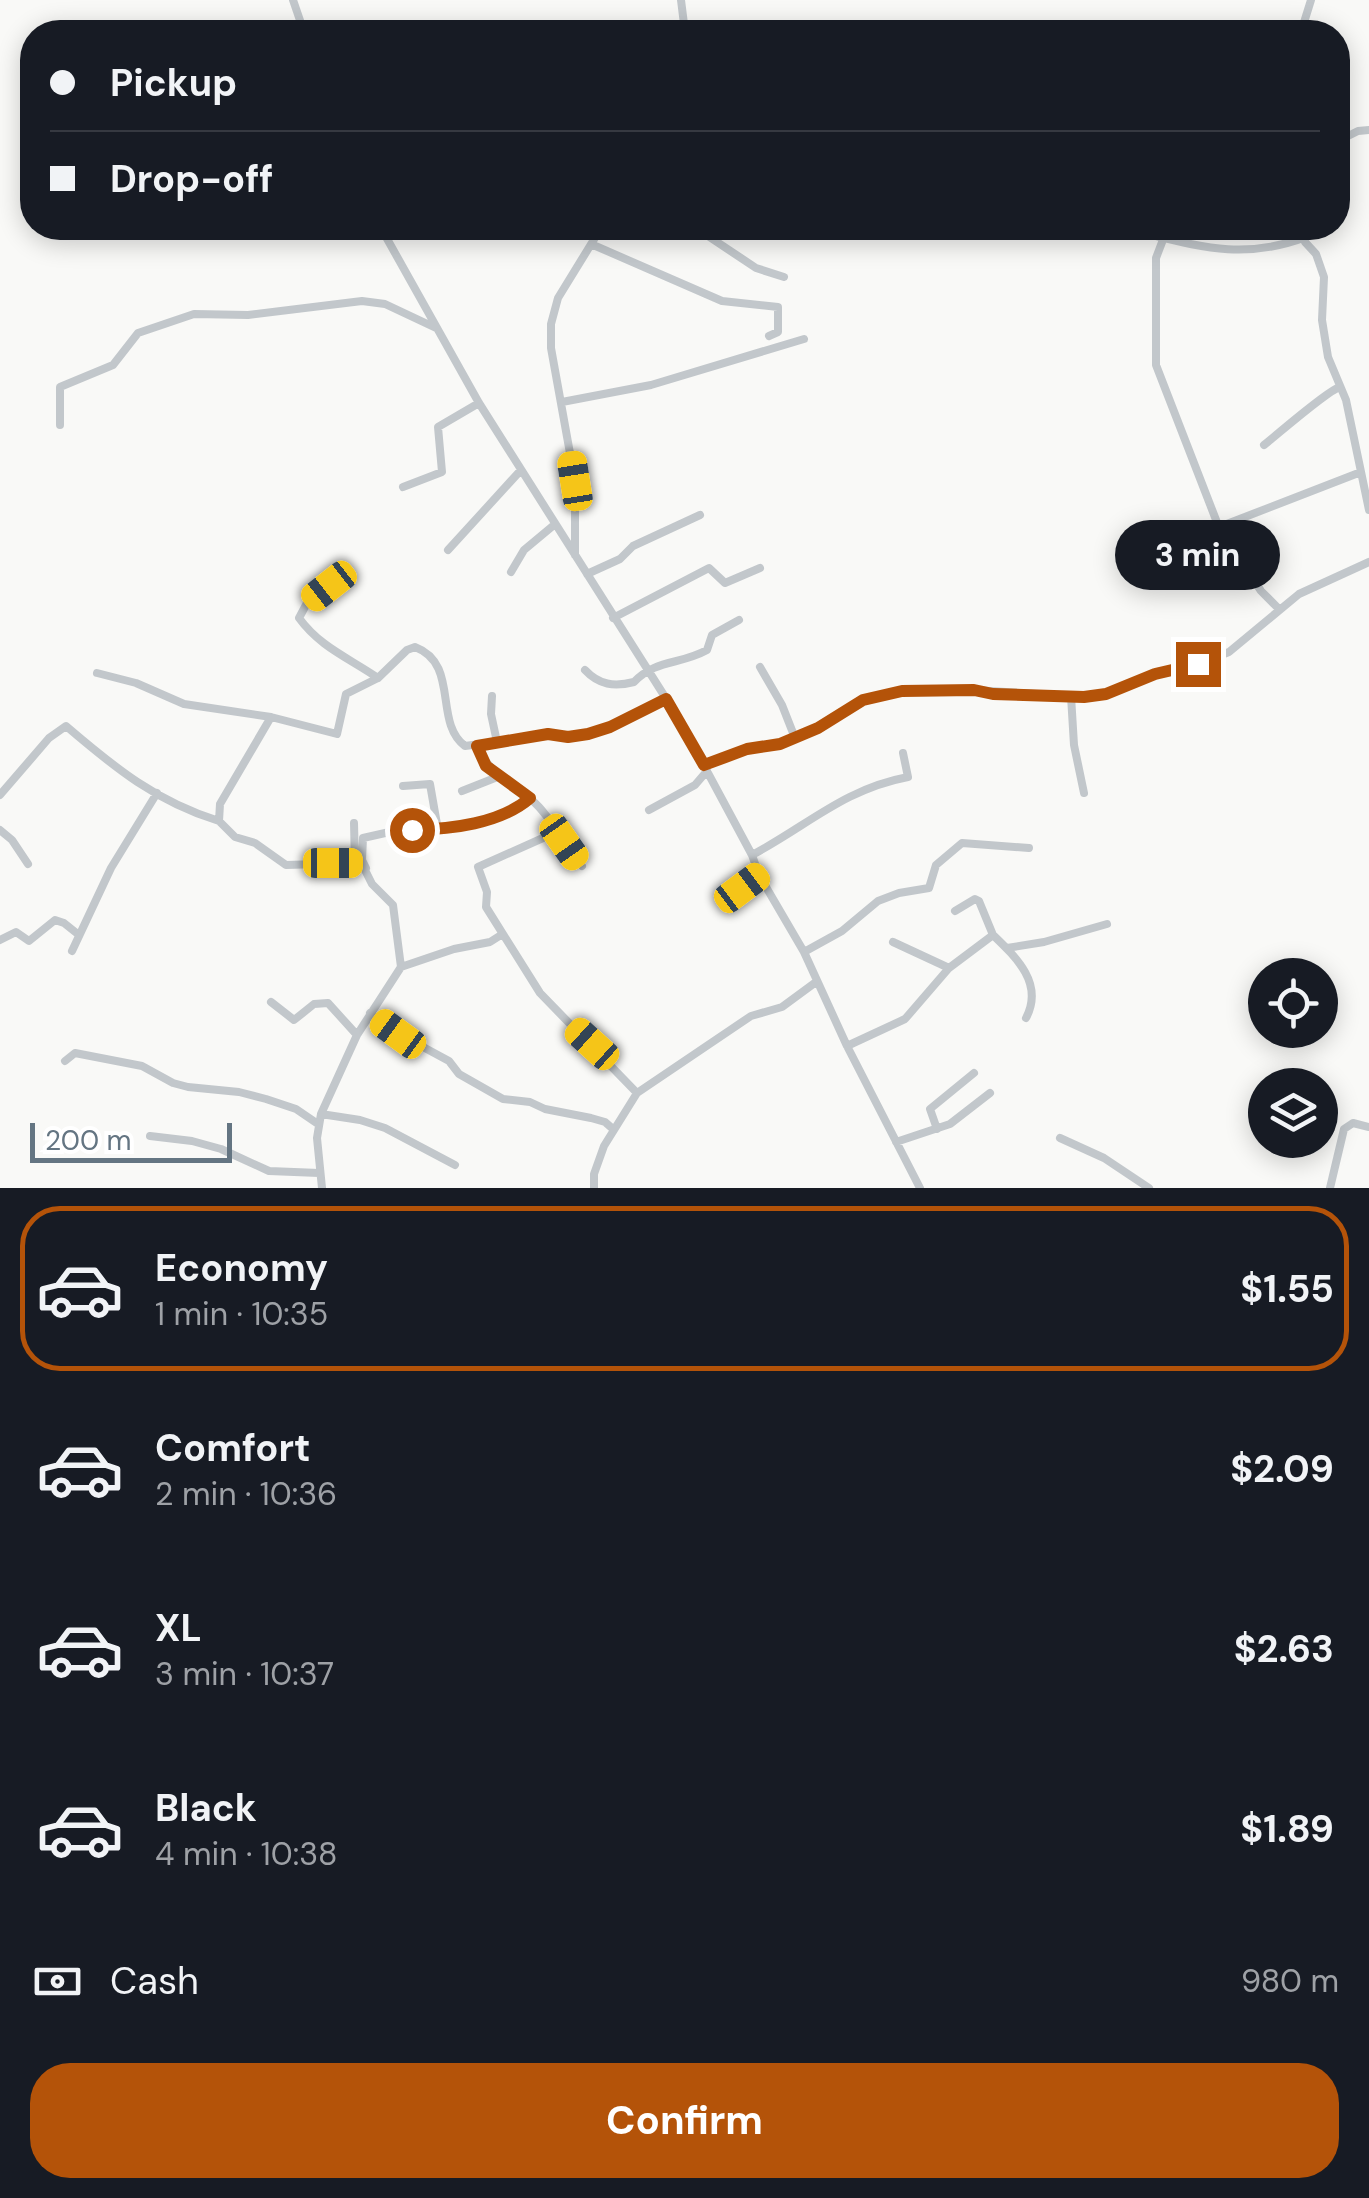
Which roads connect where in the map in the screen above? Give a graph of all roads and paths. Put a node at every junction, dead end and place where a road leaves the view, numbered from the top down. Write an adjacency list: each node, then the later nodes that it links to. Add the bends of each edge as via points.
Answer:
1 (388, 240): 10 (street)
2 (593, 240): 8 (street)
3 (714, 240): 9 (street, via 756,268)
4 (1163, 240): 24 (street, via 1156,258 1156,365)
5 (1178, 240): 6 (street, via 1232,252)
6 (1291, 240)
7 (1308, 240): 13 (street, via 1324,277 1323,330)
8 (590, 244): 11 (street, via 711,297 778,307 778,332); 14 (street, via 558,298 552,324)
9 (784, 277)
10 (436, 328): 15 (street); 16 (street, via 384,304 362,302 176,318 136,334 102,372 60,387)
11 (768, 336)
12 (804, 339): 14 (street, via 651,384)
13 (1340, 387): 17 (street); 19 (street)
14 (562, 402): 26 (street, via 575,481)
15 (479, 403): 18 (street); 20 (street, via 438,427 442,472)
16 (60, 425)
17 (1264, 445)
18 (521, 470): 23 (street); 25 (street)
19 (1361, 472): 21 (street); 24 (street)
20 (403, 487)
21 (1369, 510)
22 (700, 515): 30 (street)
23 (554, 525): 26 (street); 29 (street, via 524,550)
24 (1219, 528): 32 (street)
25 (448, 550)
26 (575, 555): 30 (street)
27 (1369, 562): 32 (street)
28 (760, 568): 33 (street, via 725,583 709,568)
29 (511, 572)
30 (586, 574): 33 (street)
31 (329, 586): 39 (street, via 307,602 299,618 333,653)
32 (1279, 609): 41 (street, via 1216,658 1106,694)
33 (613, 618): 36 (street)
34 (739, 620): 36 (street, via 712,635 696,656)
35 (760, 667): 44 (street)
36 (648, 668): 37 (street, via 634,682 616,686); 42 (street)
37 (585, 670)
38 (97, 672): 43 (street, via 184,704)
39 (378, 678): 43 (street, via 346,694 337,734); 46 (street, via 408,650 422,649 445,681 450,728 465,746)
40 (492, 696): 45 (street)
41 (1070, 696): 44 (street, via 902,691 863,700); 52 (street)
42 (666, 699): 45 (street, via 588,734); 48 (street)
43 (272, 717): 57 (street, via 220,804)
44 (794, 738): 48 (street)
45 (498, 742): 46 (street)
46 (477, 746): 49 (street, via 486,766)
47 (902, 753): 63 (street, via 908,777 818,812)
48 (706, 768): 56 (street, via 695,784); 63 (street)
49 (500, 776): 51 (street); 55 (street)
50 (403, 786): 60 (street, via 430,784)
51 (462, 791)
52 (1084, 793)
53 (157, 794): 54 (street, via 108,764 66,726); 57 (street); 72 (street, via 110,868)
54 (0, 795)
55 (530, 798): 60 (street, via 502,814); 66 (street)
56 (649, 810)
57 (219, 821): 64 (street, via 286,865)
58 (354, 823): 64 (street)
59 (0, 830): 65 (street)
60 (438, 830): 67 (street, via 364,838)
61 (543, 838): 73 (street, via 478,867 486,907)
62 (1028, 848): 79 (street, via 962,843 936,865 929,888 878,902)
63 (752, 855): 68 (street)
64 (355, 863): 67 (street)
65 (28, 864)
66 (582, 866)
67 (368, 871): 80 (street, via 393,905)
68 (759, 875): 69 (street); 79 (street)
69 (720, 898)
70 (955, 911): 74 (street, via 978,901)
71 (1108, 924): 77 (street)
72 (79, 935): 75 (street, via 56,920 29,941 16,932); 78 (street)
73 (502, 935): 80 (street); 90 (street, via 540,993)
74 (993, 935): 77 (street); 81 (street)
75 (0, 940)
76 (893, 942): 81 (street)
77 (1007, 948): 85 (street, via 1034,992)
78 (72, 951)
79 (804, 952): 82 (street)
80 (401, 967): 84 (street)
81 (949, 968): 87 (street, via 905,1019)
82 (816, 982): 87 (street); 90 (street, via 782,1007 751,1016)
83 (270, 1002): 86 (street, via 294,1020 314,1004 328,1003)
84 (370, 1013): 86 (street); 94 (street, via 503,1099 592,1118)
85 (1026, 1018)
86 (358, 1035): 92 (street)
87 (847, 1046): 98 (street)
88 (66, 1061): 92 (street, via 75,1053 142,1066 173,1083 239,1092)
89 (974, 1073): 95 (street, via 930,1109)
90 (637, 1093): 94 (street)
91 (990, 1093): 95 (street)
92 (320, 1119): 99 (street, via 384,1128); 100 (street)
93 (1369, 1126): 105 (street, via 1344,1129)
94 (613, 1129): 102 (street)
95 (937, 1129): 98 (street)
96 (150, 1136): 100 (street, via 221,1149 269,1171)
97 (1060, 1138): 104 (street)
98 (896, 1142): 103 (street)
99 (455, 1165)
100 (319, 1173): 101 (street)
101 (322, 1188)
102 (594, 1188)
103 (920, 1188)
104 (1150, 1188)
105 (1330, 1188)

